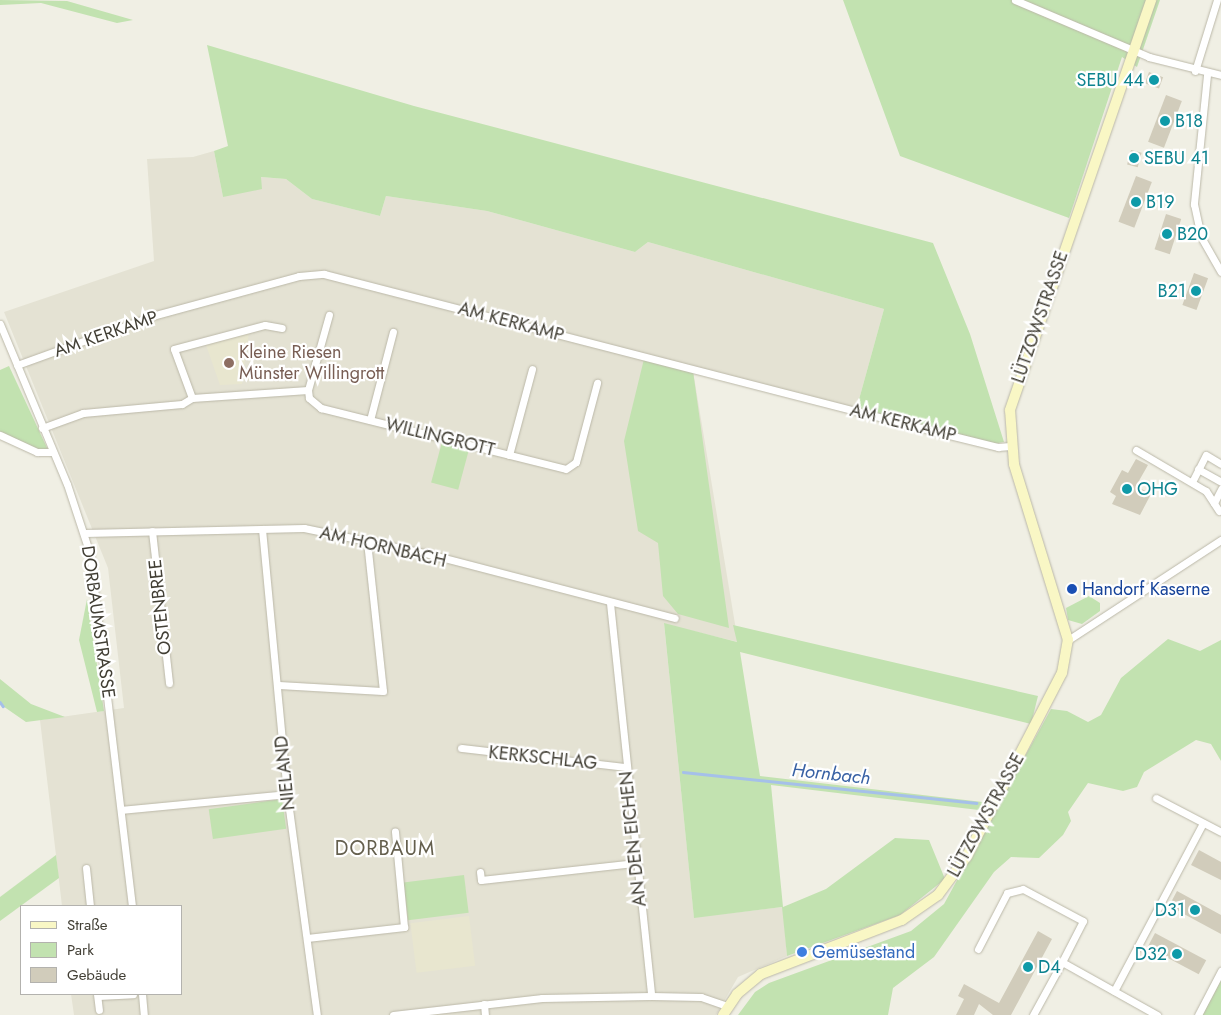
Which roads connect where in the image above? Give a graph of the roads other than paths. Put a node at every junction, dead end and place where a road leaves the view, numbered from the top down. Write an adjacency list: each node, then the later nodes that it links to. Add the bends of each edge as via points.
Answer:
1 (1015, 0): 4 (street)
2 (1151, 0): 4 (street, LÜTZOWSTRASSE)
3 (1218, 0): 5 (street)
4 (1134, 51): 5 (street); 21 (street, LÜTZOWSTRASSE, via 1013,396)
5 (1195, 71): 6 (street)
6 (1207, 75): 7 (street); 8 (street, via 1194,204 1201,237)
7 (1221, 75)
8 (1221, 272)
9 (329, 315): 16 (street)
10 (0, 324): 13 (street, DORBAUMSTRASSE)
11 (282, 328): 17 (street, via 266,325 174,349)
12 (393, 332): 18 (street, WILLINGROTT)
13 (17, 366): 19 (street, DORBAUMSTRASSE); 21 (street, AM KERKAMP, via 152,316 254,292 299,276 324,274 941,433)
14 (532, 369): 24 (street, WILLINGROTT)
15 (597, 382): 24 (street, WILLINGROTT, via 573,467)
16 (308, 390): 17 (street); 18 (street, WILLINGROTT, via 309,398 321,408)
17 (192, 398): 19 (street, via 182,404 83,413)
18 (370, 420): 24 (street, WILLINGROTT)
19 (42, 428): 23 (street, DORBAUMSTRASSE)
20 (0, 435): 23 (street, via 37,452)
21 (1010, 446): 39 (street, LÜTZOWSTRASSE)
22 (1136, 450): 27 (street)
23 (53, 452): 34 (street, DORBAUMSTRASSE)
24 (509, 455)
25 (1221, 464): 26 (street, via 1206,455)
26 (1198, 469): 27 (street); 28 (street)
27 (1192, 482): 30 (street, via 1206,491)
28 (1221, 482)
29 (1221, 489): 30 (street)
30 (1214, 503): 31 (street)
31 (1219, 511)
32 (262, 529): 33 (street, AM HORNBACH); 36 (street, AM HORNBACH, via 304,528); 41 (street, NIELAND)
33 (152, 531): 34 (street, AM HORNBACH); 40 (street, OSTENBREE)
34 (85, 533): 46 (street, DORBAUMSTRASSE, via 97,597)
35 (1221, 540): 39 (street)
36 (367, 541): 37 (street, AM HORNBACH); 41 (street, via 383,691)
37 (610, 603): 38 (street, AM HORNBACH); 43 (street, AN DEN EICHEN)
38 (675, 618)
39 (1068, 640): 65 (street, LÜTZOWSTRASSE, via 1062,673 948,884 902,920 761,974)
40 (168, 683)
41 (278, 685): 44 (street, NIELAND)
42 (460, 748): 43 (street, KERKSCHLAG)
43 (625, 766): 50 (street, AN DEN EICHEN)
44 (287, 794): 46 (street); 55 (street, NIELAND)
45 (1156, 798): 47 (street)
46 (121, 810): 54 (street, DORBAUMSTRASSE)
47 (1203, 823): 49 (street); 59 (street)
48 (395, 831): 55 (street, via 404,927)
49 (1221, 832)
50 (636, 863): 52 (street, via 481,880); 62 (street, AN DEN EICHEN)
51 (86, 868): 53 (street)
52 (480, 872)
53 (90, 905)
54 (132, 905)
55 (307, 938): 67 (street, NIELAND)
56 (978, 949): 57 (street, via 1007,893 1023,889 1083,921)
57 (1062, 962): 59 (street); 70 (street)
58 (1221, 971): 72 (street)
59 (1114, 991): 71 (street)
60 (97, 995): 64 (street)
61 (142, 995): 66 (street)
62 (650, 996): 63 (street, via 556,997); 65 (street, via 701,997)
63 (484, 1004): 68 (street); 69 (street)
64 (99, 1010)
65 (725, 1011)
66 (144, 1015)
67 (317, 1015)
68 (393, 1015)
69 (485, 1015)
70 (1033, 1015)
71 (1157, 1015)
72 (1198, 1015)

